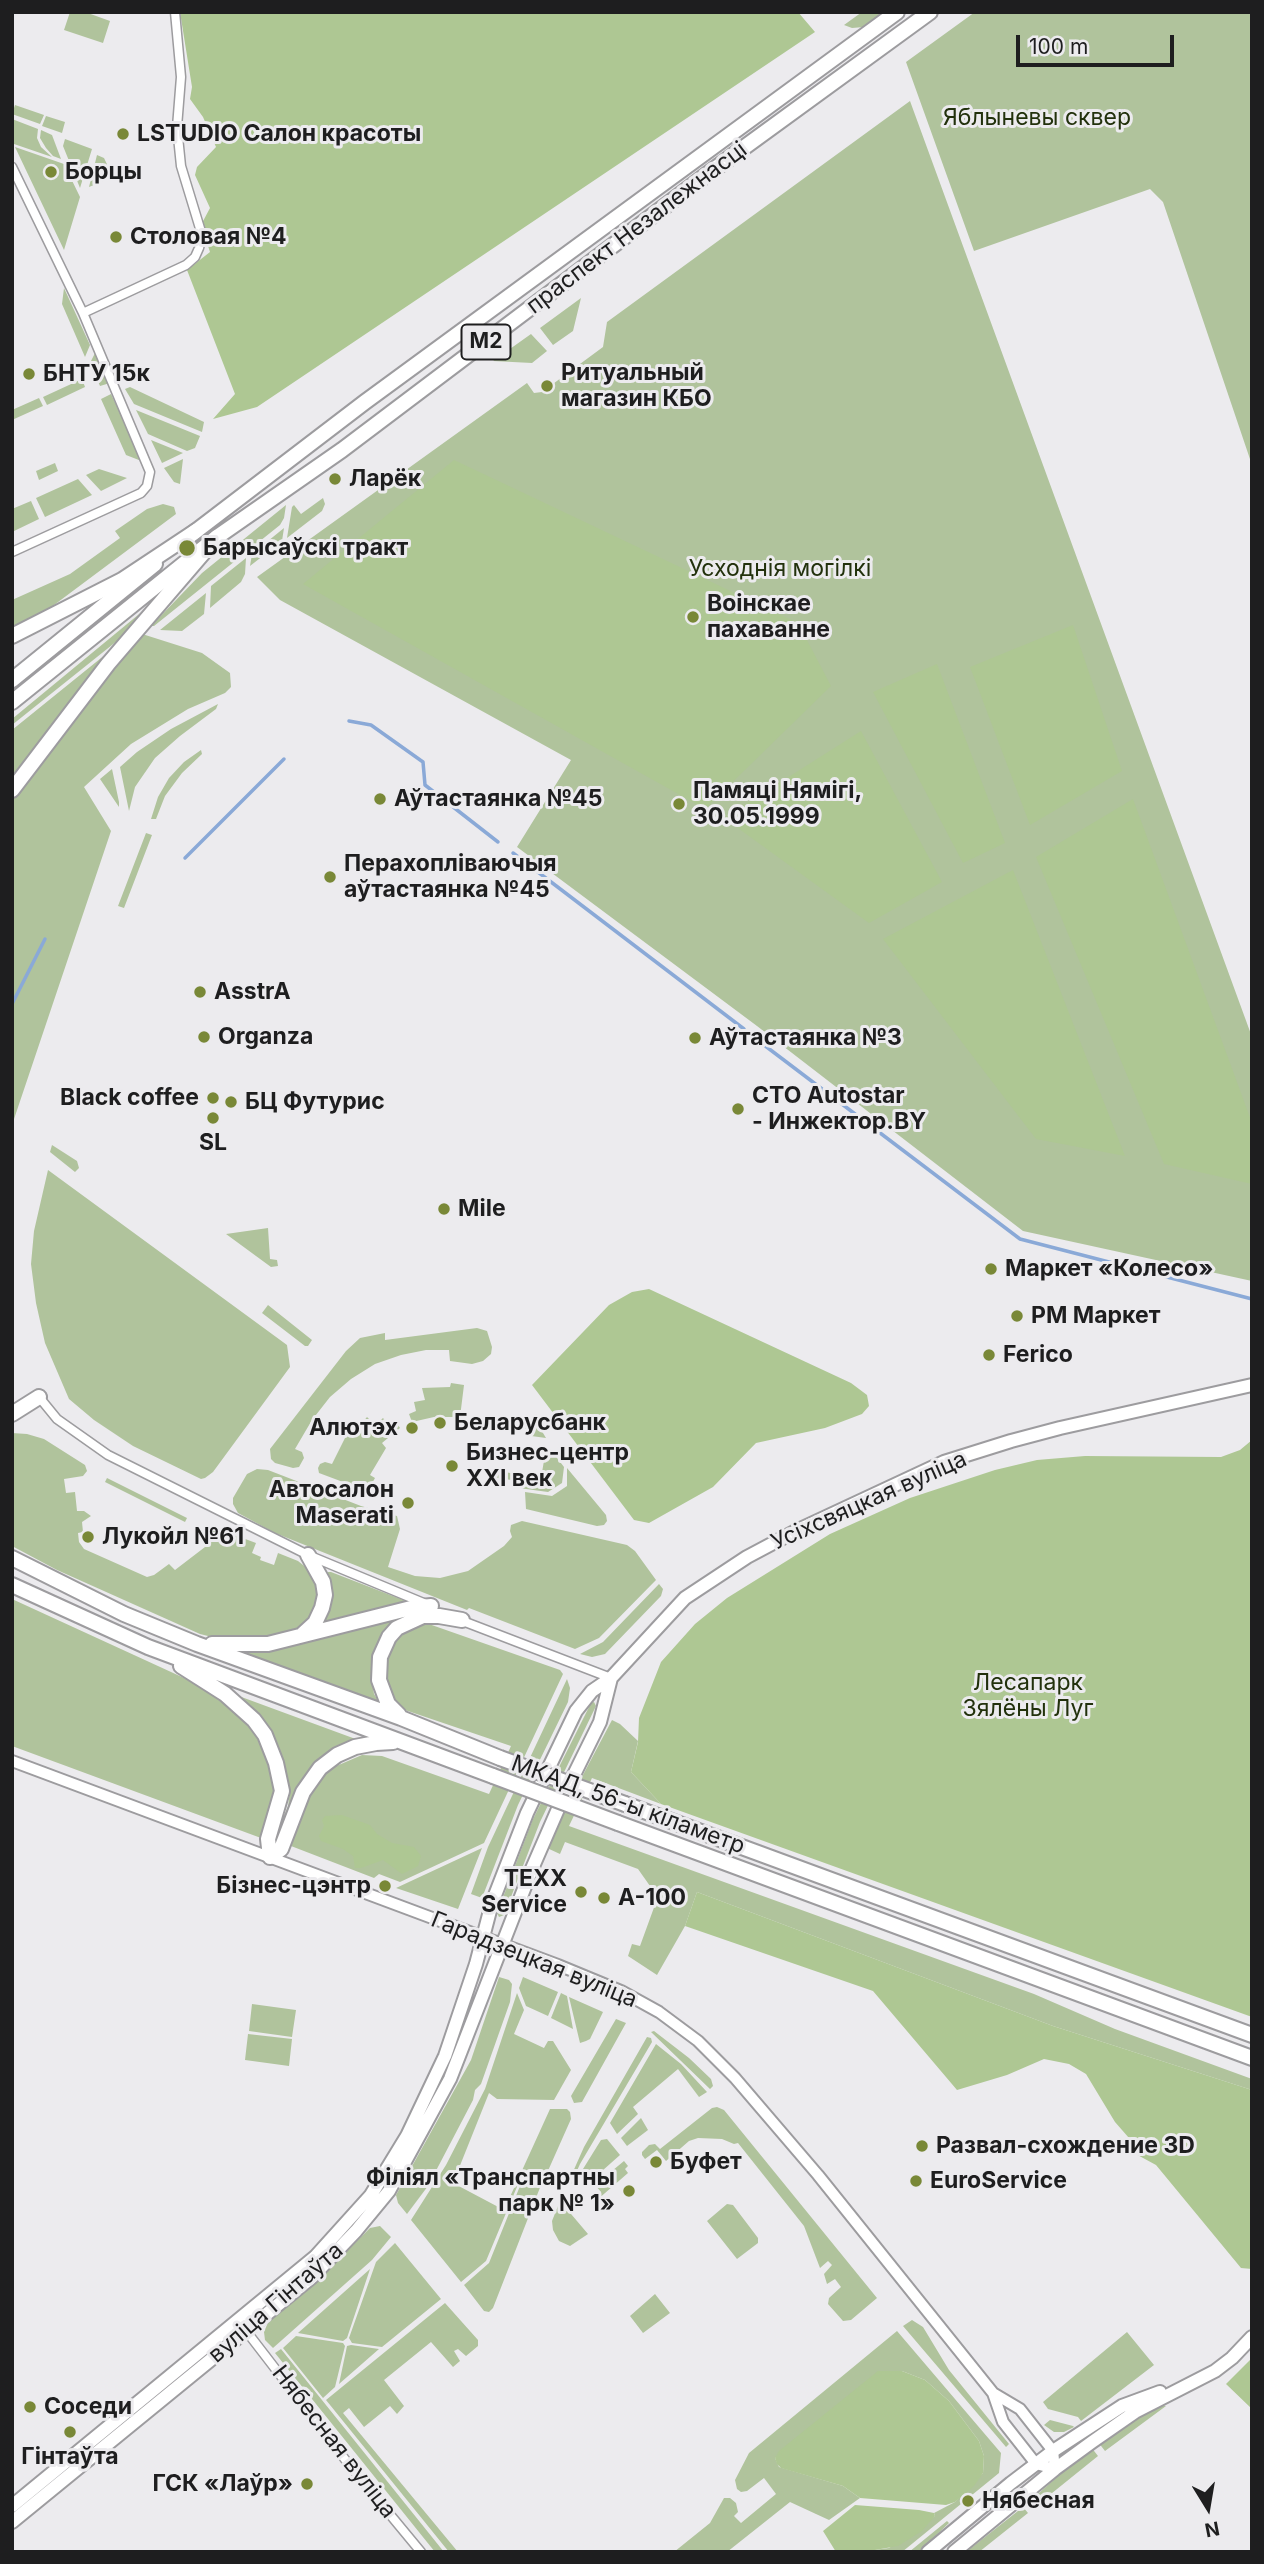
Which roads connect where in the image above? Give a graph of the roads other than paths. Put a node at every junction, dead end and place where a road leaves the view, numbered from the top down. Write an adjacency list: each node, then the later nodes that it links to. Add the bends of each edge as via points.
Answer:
1 (175, 12): 5 (street, via 181,77 177,127 181,166 202,235 199,248 186,265)
2 (897, 12): 6 (main road, праспект Незалежнасці / М2)
3 (930, 12): 7 (main road, праспект Незалежнасці / М2, via 342,450)
4 (12, 167): 5 (street)
5 (83, 313): 8 (street, via 149,467 149,481 134,496)
6 (196, 531): 9 (main road, via 122,580); 10 (main road, праспект Незалежнасці / М2)
7 (217, 537): 11 (main road, праспект Незалежнасці / М2); 12 (main road, via 108,664)
8 (12, 552)
9 (12, 636)
10 (12, 680)
11 (12, 702)
12 (12, 790)
13 (1252, 1385): 24 (main road, Усіхсвяцкая вуліца, via 1011,1441 944,1462 878,1492 713,1578 685,1598)
14 (39, 1397): 15 (main road); 16 (street, via 57,1419 108,1455)
15 (12, 1414)
16 (308, 1555): 19 (street); 21 (main road, via 325,1595 315,1623)
17 (12, 1558): 22 (main road, МКАД, 56-ы кіламетр, via 124,1614)
18 (12, 1585): 23 (main road, МКАД, 56-ы кіламетр)
19 (431, 1606): 20 (street); 21 (main road)
20 (462, 1620): 24 (street); 25 (main road, via 423,1616 389,1637 380,1657 379,1680 388,1704)
21 (302, 1635): 22 (main road, via 268,1644)
22 (197, 1644): 25 (main road, МКАД, 56-ы кіламетр)
23 (148, 1647): 26 (main road, МКАД, 56-ы кіламетр); 30 (main road, via 225,1694 264,1735 282,1791 268,1839)
24 (611, 1678): 28 (main road, Усіхсвяцкая вуліца, via 592,1691 576,1711); 29 (main road, Усіхсвяцкая вуліца, via 600,1722)
25 (401, 1718): 33 (main road, МКАД, 56-ы кіламетр, bridge)
26 (401, 1743): 30 (main road, via 355,1747 320,1768 298,1802 281,1849); 34 (main road, МКАД, 56-ы кіламетр, bridge)
27 (12, 1761): 30 (street, Гарадзецкая вуліца)
28 (541, 1782): 31 (main road, вуліца Гінтаўта)
29 (565, 1793): 32 (main road, вуліца Гінтаўта)
30 (270, 1857): 31 (street, Гарадзецкая вуліца)
31 (483, 1937): 32 (street, Гарадзецкая вуліца); 35 (main road, вуліца Гінтаўта, via 446,2056 385,2174 365,2204 315,2257)
32 (502, 1944): 36 (main road, вуліца Гінтаўта, via 450,2079 389,2190 312,2277); 39 (street, Гарадзецкая вуліца, via 621,1991 659,2011 698,2041 818,2175)
33 (1252, 2035)
34 (1252, 2058)
35 (238, 2321): 36 (main road); 43 (main road, вуліца Гінтаўта)
36 (247, 2332): 44 (main road, вуліца Гінтаўта); 45 (street, Нябесная вуліца)
37 (1252, 2337): 38 (main road, via 1223,2366)
38 (1194, 2383): 40 (main road, via 1122,2406); 42 (main road, via 1135,2412)
39 (993, 2393): 40 (street, Гарадзецкая вуліца, via 1020,2410); 41 (street, Гарадзецкая вуліца, via 1003,2422)
40 (1053, 2451): 41 (main road); 42 (street)
41 (1036, 2464): 42 (street); 46 (main road)
42 (1055, 2469): 47 (main road)
43 (12, 2506)
44 (12, 2522)
45 (421, 2552)
46 (928, 2552)
47 (954, 2552)

